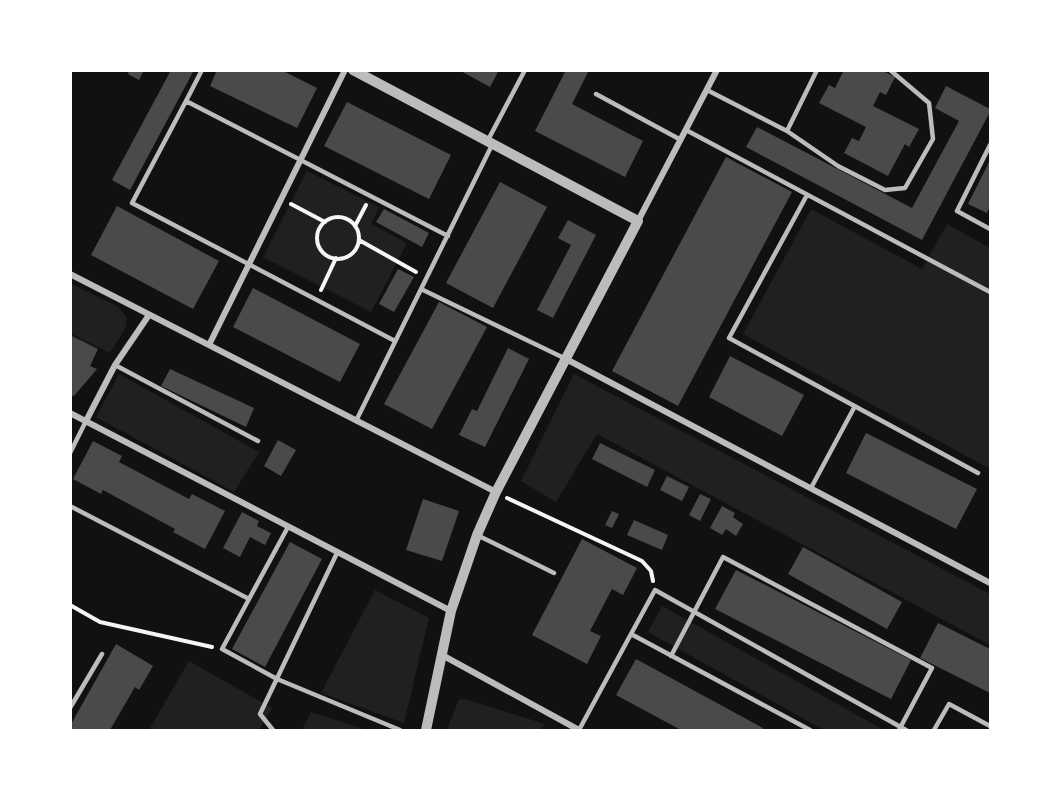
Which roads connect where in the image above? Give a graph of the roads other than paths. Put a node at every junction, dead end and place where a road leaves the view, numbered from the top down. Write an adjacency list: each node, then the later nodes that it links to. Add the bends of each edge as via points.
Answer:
1 (202, 70): 10 (lane)
2 (345, 70): 16 (street)
3 (353, 70): 14 (street)
4 (525, 70): 14 (lane)
5 (717, 70): 8 (street)
6 (817, 70): 12 (lane)
7 (890, 70): 12 (lane, via 929,103 933,139 905,188 885,190 838,166)
8 (707, 90): 11 (street); 12 (lane)
9 (596, 94): 13 (lane)
10 (186, 100): 16 (lane); 21 (lane, via 132,203)
11 (686, 130): 13 (street); 17 (lane)
12 (786, 131)
13 (681, 140): 18 (street)
14 (490, 143): 18 (street); 20 (lane)
15 (990, 145): 19 (lane, via 957,212)
16 (301, 160): 20 (lane); 21 (street)
17 (807, 195): 24 (lane); 30 (lane, via 729,338)
18 (638, 221): 28 (street)
19 (990, 229)
20 (448, 236): 23 (lane)
21 (251, 265): 26 (lane); 27 (street)
22 (70, 274): 25 (street)
23 (421, 289): 26 (lane); 28 (lane)
24 (990, 292)
25 (149, 315): 27 (street); 29 (street)
26 (395, 341): 33 (lane)
27 (209, 345): 33 (street)
28 (566, 358): 37 (street); 38 (street)
29 (115, 365): 32 (street); 34 (lane)
30 (855, 406): 36 (lane); 37 (lane)
31 (70, 413): 32 (street)
32 (86, 421): 35 (lane); 40 (street)
33 (356, 421): 38 (street)
34 (258, 441)
35 (70, 453)
36 (978, 473)
37 (811, 488): 44 (street)
38 (496, 492): 41 (street)
39 (70, 506): 45 (lane)
40 (288, 527): 42 (street); 45 (lane)
41 (477, 535): 43 (lane); 46 (street)
42 (337, 554): 46 (street); 52 (lane)
43 (554, 573)
44 (990, 583)
45 (249, 599): 52 (lane, via 222,649)
46 (450, 611): 50 (street)
47 (695, 612): 48 (lane, via 655,590); 51 (lane); 56 (lane); 56 (lane, via 723,557 932,668)
48 (631, 634): 51 (lane); 60 (lane)
49 (102, 654): 53 (lane)
50 (442, 655): 59 (street); 60 (street)
51 (671, 656): 55 (lane)
52 (277, 679): 57 (lane, via 260,714); 58 (lane)
53 (70, 708)
54 (990, 726): 63 (lane, via 949,704)
55 (803, 729): 61 (lane)
56 (900, 729): 62 (lane)
57 (273, 730)
58 (400, 730)
59 (426, 730)
60 (579, 730)
61 (810, 730)
62 (906, 730)
63 (934, 730)

